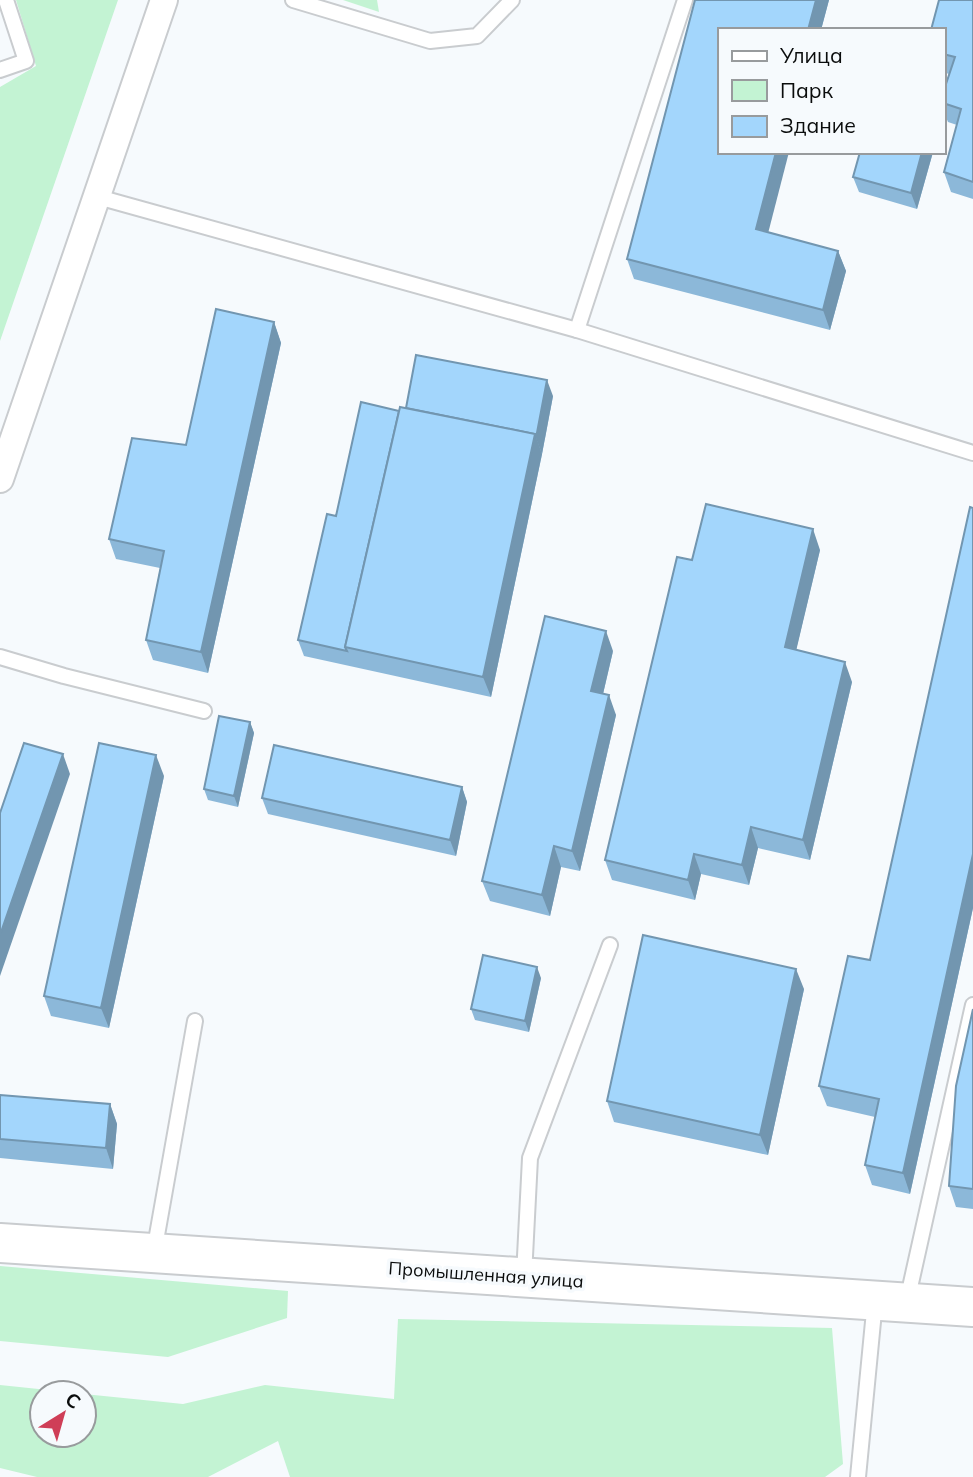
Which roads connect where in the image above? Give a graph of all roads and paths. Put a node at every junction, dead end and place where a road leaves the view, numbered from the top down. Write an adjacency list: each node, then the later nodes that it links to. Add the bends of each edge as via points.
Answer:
1 (6, 0): 6 (lane, via 26,61)
2 (164, 0): 7 (street)
3 (293, 0): 4 (lane, via 430,41 477,36)
4 (512, 0)
5 (685, 0): 8 (lane)
6 (0, 69)
7 (98, 197): 8 (lane); 10 (street)
8 (577, 330): 9 (lane)
9 (973, 453)
10 (0, 479)
11 (0, 657): 12 (lane)
12 (204, 711)
13 (610, 945): 18 (lane, via 530,1158)
14 (973, 1005): 19 (lane)
15 (195, 1021): 17 (lane)
16 (0, 1243): 17 (street, Промышленная улица)
17 (153, 1254): 18 (street, Промышленная улица)
18 (524, 1278): 19 (street, Промышленная улица)
19 (891, 1302): 20 (street, Промышленная улица); 21 (lane)
20 (973, 1307)
21 (858, 1477)

